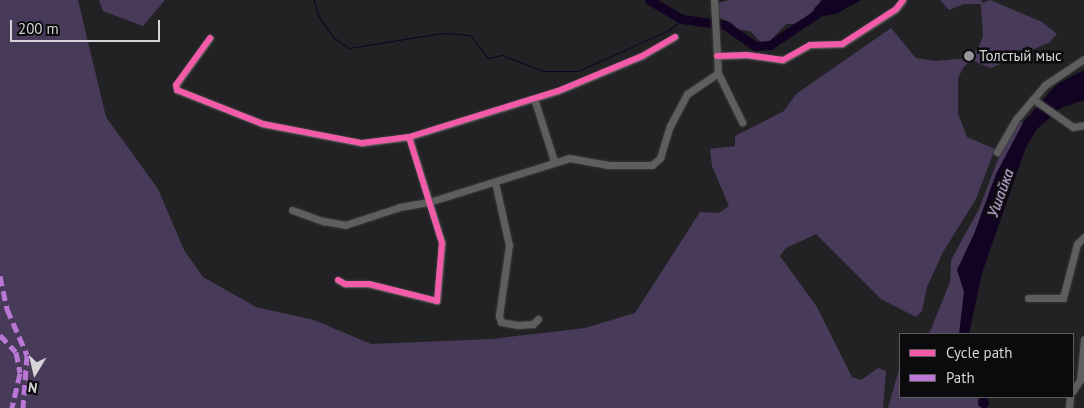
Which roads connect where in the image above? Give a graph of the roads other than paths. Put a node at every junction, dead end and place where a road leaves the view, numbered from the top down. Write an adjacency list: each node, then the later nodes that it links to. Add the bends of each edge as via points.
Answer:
1 (714, 0): 5 (street)
2 (903, 0): 5 (street, via 896,9 842,44 810,46 783,60 747,55)
3 (675, 37): 8 (street, via 600,75)
4 (210, 38): 12 (street, via 176,85 182,94 263,124 330,139 362,143)
5 (717, 56): 7 (street)
6 (1084, 59): 9 (street, via 1045,85)
7 (718, 73): 10 (street); 14 (street, via 688,94 670,126 660,158 652,165 608,165 569,158)
8 (534, 98): 12 (street); 14 (street)
9 (1033, 100): 11 (street, via 1070,126); 13 (street)
10 (742, 122)
11 (1084, 125)
12 (410, 137): 16 (street)
13 (997, 152)
14 (554, 162): 15 (street)
15 (495, 182): 16 (street); 21 (street, via 509,245 499,316 501,322 518,326 533,324)
16 (429, 202): 17 (street, via 400,207 345,225); 19 (street, via 443,254 437,301 369,284 345,284)
17 (292, 210)
18 (1084, 237): 20 (street, via 1077,244 1062,298)
19 (338, 280)
20 (1028, 298)
21 (538, 319)
22 (1084, 339): 23 (street)
23 (1083, 356): 24 (street, via 1080,380)
24 (1074, 389)

